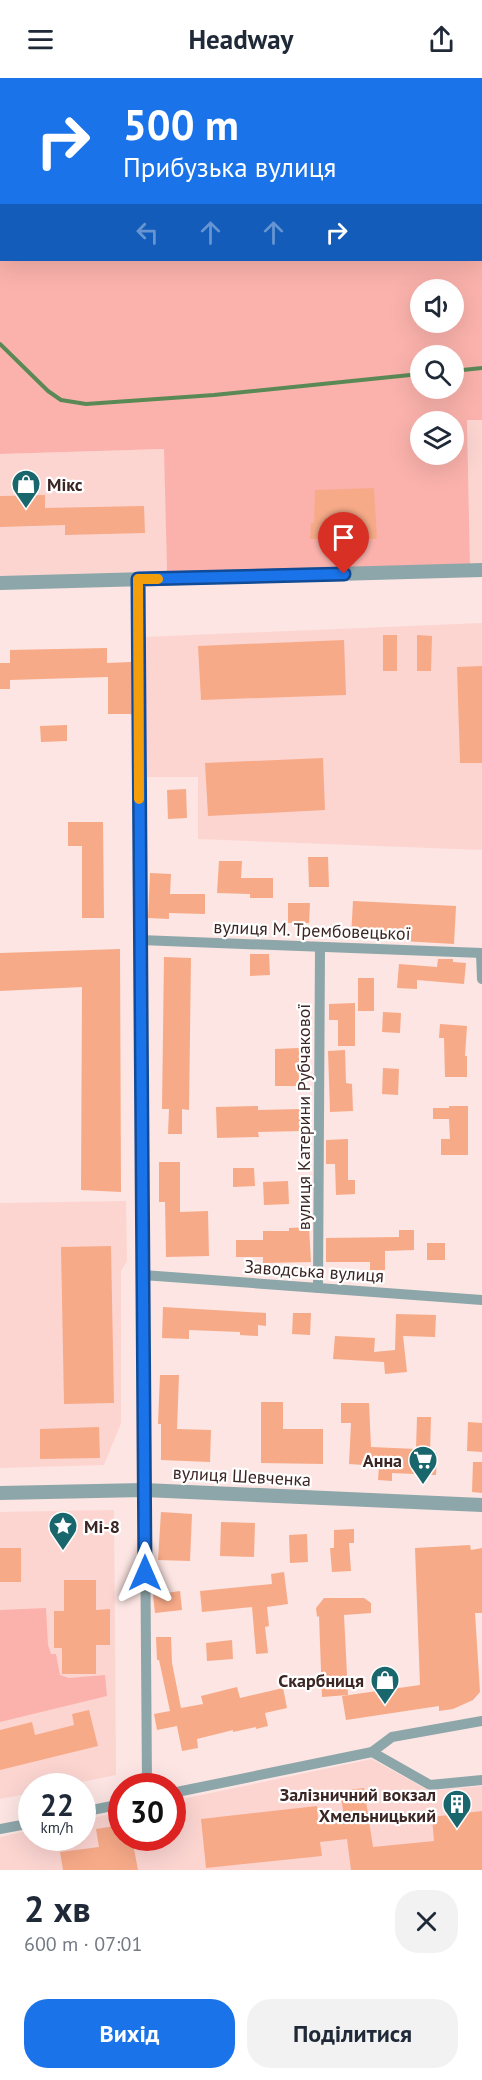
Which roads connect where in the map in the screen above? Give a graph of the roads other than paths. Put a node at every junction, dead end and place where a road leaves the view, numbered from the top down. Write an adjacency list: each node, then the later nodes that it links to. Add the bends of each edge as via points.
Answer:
1 (482, 570): 2 (street)
2 (138, 579): 3 (street); 4 (street)
3 (0, 583)
4 (140, 940): 5 (street, вулиця М. Трембовецької); 8 (street)
5 (320, 947): 6 (street, вулиця М. Трембовецької); 9 (street, вулиця Катерини Рубчакової)
6 (481, 953): 7 (street)
7 (482, 979)
8 (143, 1275): 9 (street, Заводська вулиця); 11 (street)
9 (318, 1288): 10 (street, Заводська вулиця)
10 (482, 1300)
11 (144, 1490): 12 (street, вулиця Шевченка); 13 (street, вулиця Шевченка); 16 (street)
12 (0, 1493)
13 (482, 1505)
14 (482, 1721): 15 (street, via 392,1737)
15 (372, 1752): 17 (street, via 430,1785); 18 (street)
16 (147, 1773)
17 (482, 1780)
18 (186, 1790)
19 (18, 1826): 20 (street)
20 (0, 1829)

